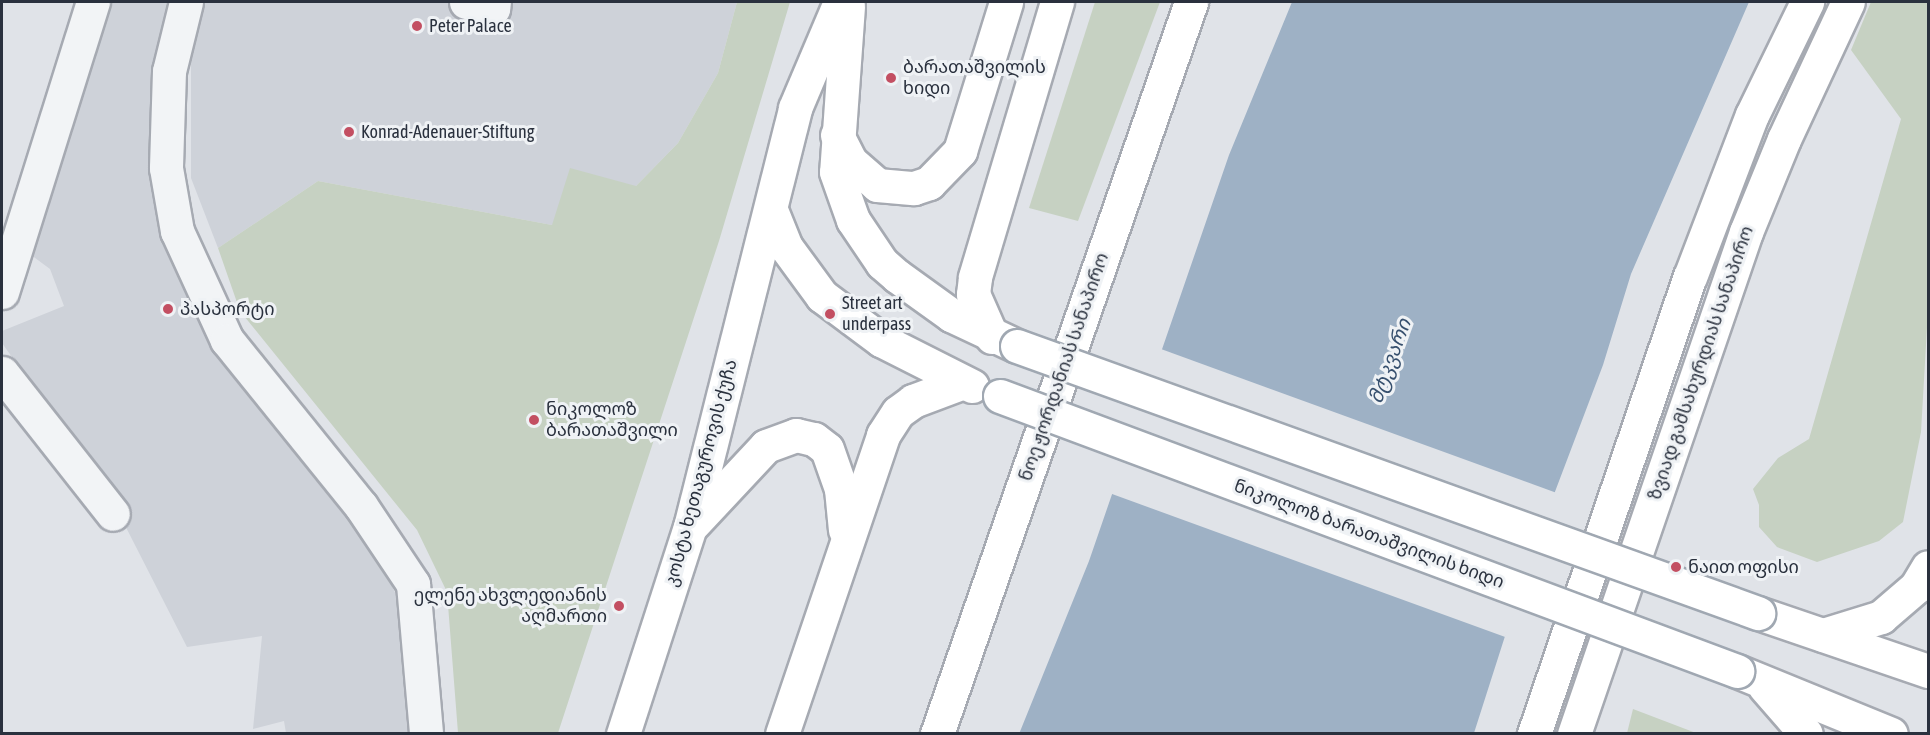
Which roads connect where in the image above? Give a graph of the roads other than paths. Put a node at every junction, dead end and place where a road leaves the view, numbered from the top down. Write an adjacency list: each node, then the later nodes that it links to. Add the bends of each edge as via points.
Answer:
1 (93, 2): 14 (street)
2 (186, 2): 25 (street, via 169,71 166,168 177,231 227,340 361,506 413,584)
3 (466, 2): 4 (street, via 493,8)
4 (494, 2)
5 (840, 2): 13 (main road, კოსტა ხეთაგუროვის ქუჩა, via 795,108)
6 (848, 2): 12 (main road)
7 (1006, 2): 12 (main road, via 960,151 929,183 914,188 877,185 851,162)
8 (1057, 2): 15 (main road, via 975,278 973,294 981,318)
9 (1191, 2): 28 (main road, ნოე ჟორდანიას სანაპირო)
10 (1807, 2): 29 (main road, ზვიად გამსახურდიას სანაპირო, via 1752,115 1690,277)
11 (1848, 2): 30 (main road, ზვიად გამსახურდიას სანაპირო, via 1788,128 1746,232)
12 (837, 135): 15 (main road, via 837,172 843,200 863,239 882,263 926,298)
13 (771, 210): 17 (main road, ნიკოლოზ ბარათაშვილის ხიდი, via 786,247 822,296 881,340); 19 (main road, კოსტა ხეთაგუროვის ქუჩა)
14 (2, 291)
15 (1005, 342): 22 (main road, bridge)
16 (2, 373): 18 (street)
17 (962, 383): 20 (main road, via 913,401 898,412 883,435); 24 (main road, ნიკოლოზ ბარათაშვილის ხიდი, bridge)
18 (113, 514)
19 (690, 527): 20 (main road, via 766,446 796,435 820,444 833,462 841,489); 26 (main road, კოსტა ხეთაგუროვის ქუჩა)
20 (846, 546): 27 (main road)
21 (1929, 567): 22 (main road, via 1916,587 1881,617)
22 (1823, 635): 23 (main road)
23 (1929, 670)
24 (1748, 675): 31 (main road); 32 (main road, ნიკოლოზ ბარათაშვილის ხიდი)
25 (426, 734)
26 (623, 734)
27 (782, 734)
28 (937, 734)
29 (1534, 734)
30 (1574, 734)
31 (1806, 734)
32 (1891, 734)

